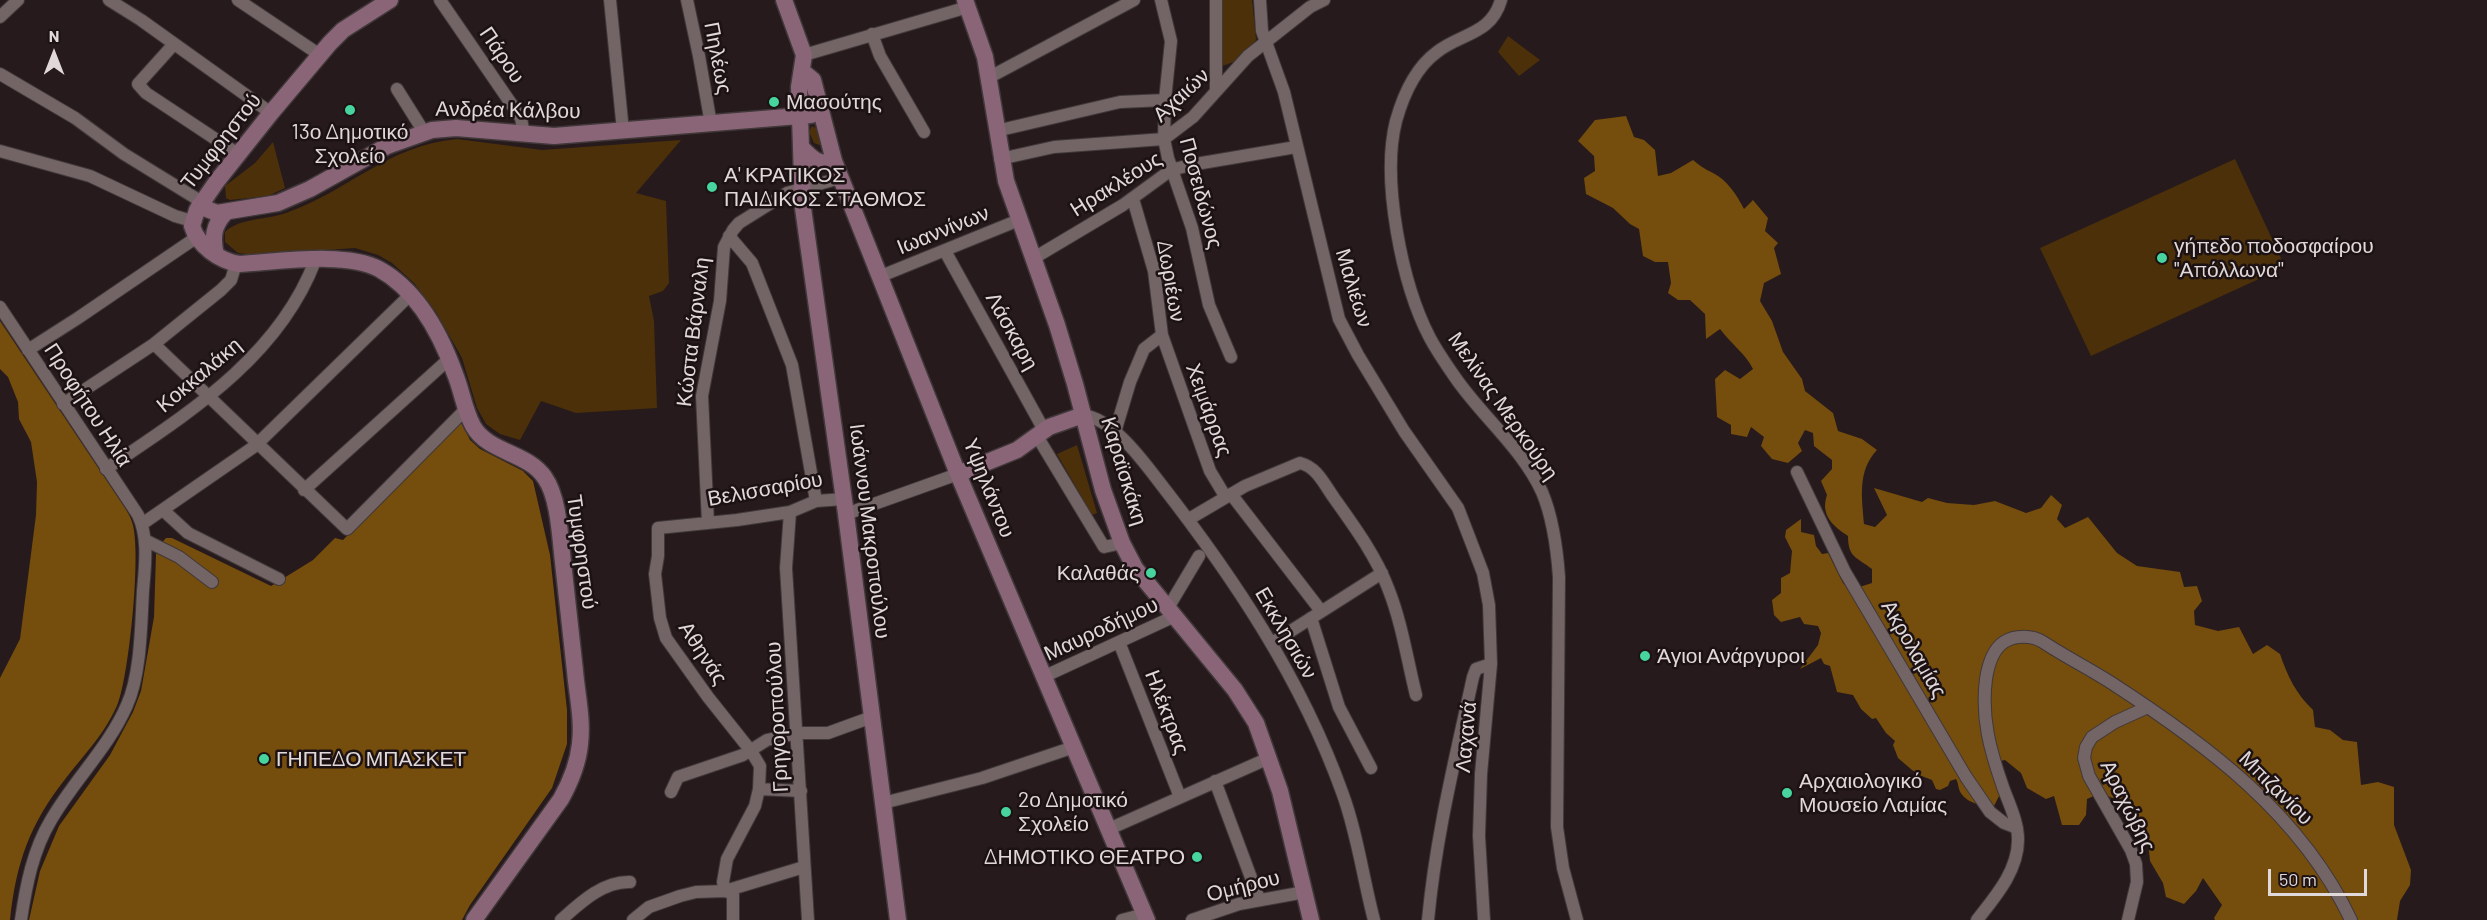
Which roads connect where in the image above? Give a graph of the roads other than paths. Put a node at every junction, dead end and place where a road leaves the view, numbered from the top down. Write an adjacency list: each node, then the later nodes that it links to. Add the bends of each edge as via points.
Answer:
1 (18, 0): 16 (street)
2 (108, 0): 19 (street)
3 (238, 0): 20 (street)
4 (441, 0): 35 (street, Πάρου, via 521,118)
5 (610, 0): 31 (street)
6 (687, 0): 30 (street, Πηλέως)
7 (784, 0): 21 (street, Υψηλάντου)
8 (1134, 0): 23 (street)
9 (1161, 0): 26 (street, Ποσειδώνος, via 1172,41)
10 (1216, 0): 25 (street)
11 (1260, 0): 18 (street, Μαλιέων)
12 (1324, 0): 18 (street, Αχαιών)
13 (1501, 0): 133 (street, Μελίνας Μερκούρη, via 1488,23 1440,50 1418,71 1396,121 1391,181 1403,256 1431,338 1458,381 1534,478 1549,514 1558,577 1557,827)
14 (377, 3): 20 (street, Τυμφρηστού)
15 (967, 3): 17 (street); 23 (street, Καραϊσκάκη)
16 (0, 17)
17 (872, 34): 21 (street); 34 (street, via 880,56)
18 (1266, 43): 25 (street, Αχαιών, via 1248,56); 38 (street, Μαλιέων, via 1284,92)
19 (174, 44): 27 (street); 40 (street, via 138,84)
20 (320, 55): 27 (street, Τυμφρηστού)
21 (803, 63): 28 (street, Υψηλάντου, via 813,80); 29 (street, Υψηλάντου)
22 (0, 74): 48 (street, via 75,118)
23 (988, 78): 32 (street, Καραϊσκάκη)
24 (397, 89): 33 (street)
25 (1216, 91): 36 (street, Αχαιών, via 1179,130)
26 (1165, 100): 32 (street, via 1120,102); 36 (street, Ποσειδώνος)
27 (271, 113): 40 (street, Τυμφρηστού)
28 (820, 114): 29 (street, Ανδρέα Κάλβου); 42 (street, Υψηλάντου)
29 (799, 117): 30 (street, Ανδρέα Κάλβου); 37 (street, Υψηλάντου)
30 (711, 124): 31 (street, Ανδρέα Κάλβου)
31 (623, 131): 35 (street, Ανδρέα Κάλβου)
32 (996, 131): 41 (street, Καραϊσκάκη)
33 (424, 132): 35 (street, Ανδρέα Κάλβου, via 456,128); 47 (street, Ανδρέα Κάλβου, via 387,146 285,201)
34 (924, 132)
35 (524, 135)
36 (1164, 139): 41 (street, Αχαιών, via 1054,147); 43 (street, Ποσειδώνος)
37 (801, 147): 42 (street, via 819,163); 45 (street, Ιωάννου Μακροπούλου)
38 (1296, 147): 43 (street, Ηρακλέους); 87 (street, Μαλιέων, via 1332,298 1344,330 1404,431 1454,502)
39 (0, 151): 48 (street, via 90,176 175,216)
40 (238, 154): 48 (street, Τυμφρηστού)
41 (1000, 159): 49 (street, Καραϊσκάκη)
42 (834, 161): 44 (street, Υψηλάντου)
43 (1171, 170): 46 (street, Ηρακλέους); 62 (street, Ποσειδώνος, via 1192,228 1209,305)
44 (840, 178): 45 (street, Κώστα Βάρναλη); 56 (street, Υψηλάντου)
45 (802, 189): 50 (street, Κώστα Βάρναλη, via 788,193 739,223); 77 (street, Ιωάννου Μακροπούλου)
46 (1133, 199): 53 (street, Ηρακλέους); 59 (street, Δωριέων, via 1154,271)
47 (226, 212): 48 (street, Ανδρέα Κάλβου); 52 (street, via 214,231)
48 (198, 216): 52 (street, Τυμφρηστού); 61 (street, via 78,318)
49 (1019, 220): 51 (street, Ιωαννίνων); 53 (street, Καραϊσκάκη)
50 (729, 236): 76 (street, via 752,263 792,365); 81 (street, Κώστα Βάρναλη, via 724,247 720,301 702,396)
51 (945, 250): 56 (street, Ιωαννίνων); 69 (street, Λάσκαρη)
52 (216, 255): 55 (street, Τυμφρηστού)
53 (1034, 258): 67 (street, Καραϊσκάκη)
54 (315, 261): 55 (street, Τυμφρηστού); 57 (street, Τυμφρηστού, via 346,260 369,265 391,277); 64 (street, Κοκκαλάκη, via 302,289 266,341)
55 (236, 264): 60 (street, via 228,285)
56 (881, 276): 73 (street, Υψηλάντου)
57 (410, 295): 63 (street, Τυμφρηστού); 70 (street)
58 (0, 307): 61 (street, Προφήτου Ηλία)
59 (1161, 335): 68 (street, via 1144,349); 75 (street, Χειμάρρας, via 1210,471)
60 (154, 344): 64 (street); 65 (street)
61 (28, 350): 65 (street, Προφήτου Ηλία)
62 (1231, 357)
63 (449, 359): 66 (street, Τυμφρηστού); 74 (street)
64 (210, 397): 70 (street); 71 (street, Κοκκαλάκη)
65 (63, 404): 71 (street, Προφήτου Ηλία)
66 (466, 409): 74 (street, via 346,529); 121 (street, Τυμφρηστού, via 483,438 528,462 549,484 559,532 581,729 576,764 561,799)
67 (1083, 415): 68 (street, Εκκλησιών); 69 (street, Βελισσαρίου); 85 (street, Καραϊσκάκη)
68 (1115, 432): 80 (street, Εκκλησιών)
69 (1040, 433): 73 (street, Βελισσαρίου, via 1017,450); 85 (street, Λάσκαρη, via 1104,547)
70 (258, 443): 74 (street); 78 (street)
71 (106, 469): 82 (street, Προφήτου Ηλία)
72 (1797, 472): 111 (street, Ακρολαμίας, via 1845,572 1966,777 1990,812 2004,824)
73 (958, 474): 77 (street, Βελισσαρίου); 96 (street, Υψηλάντου)
74 (304, 490)
75 (1228, 495): 80 (street); 88 (street, via 1289,467 1308,465 1341,507); 92 (street, Χειμάρρας)
76 (816, 501): 77 (street, Βελισσαρίου); 79 (street, Βελισσαρίου)
77 (845, 506): 99 (street, Ιωάννου Μακροπούλου)
78 (164, 511): 82 (street); 89 (street, via 188,534)
79 (790, 512): 81 (street, Βελισσαρίου); 100 (street, Γρηγοροπούλου, via 786,568)
80 (1189, 519): 94 (street, Εκκλησιών)
81 (708, 523): 83 (street, Βελισσαρίου)
82 (142, 524): 84 (street)
83 (658, 528): 102 (street, Αθηνάς, via 655,574 666,638)
84 (145, 540): 90 (street, via 179,556); 120 (street, via 142,607 130,697 117,724 45,831 29,873)
85 (1122, 543): 91 (street, Καραϊσκάκη, via 1135,568)
86 (1199, 556): 91 (street, Μαυροδήμου)
87 (1478, 560): 95 (street, Λαχανά, via 1489,605)
88 (1382, 573): 92 (street); 97 (street)
89 (279, 579)
90 (212, 582)
91 (1171, 612): 93 (street, Μαυροδήμου); 103 (street, Καραϊσκάκη, via 1246,706)
92 (1316, 614): 94 (street); 104 (street, Χειμάρρας, via 1339,707)
93 (1119, 642): 96 (street, Μαυροδήμου); 109 (street, Ηλέκτρας)
94 (1272, 643): 130 (street, Εκκλησιών, via 1343,794)
95 (1491, 664): 131 (street, via 1476,669 1473,678 1444,803); 132 (street, Λαχανά, via 1479,836)
96 (1043, 677): 101 (street, Υψηλάντου)
97 (1416, 695)
98 (2148, 707): 111 (street, Μπιζανίου, via 2036,638 2014,638 2002,644 1988,669 1985,714 1989,745); 135 (street, Αραχώβης, via 2092,737 2084,758 2089,776 2136,864 2137,882); 136 (street, Μπιζανίου, via 2197,741 2272,807 2325,872)
99 (872, 717): 100 (street, via 828,733); 110 (street, Ιωάννου Μακροπούλου)
100 (798, 733): 102 (street, via 767,740); 107 (street, Γρηγοροπούλου)
101 (1074, 747): 110 (street, via 982,778); 112 (street, Υψηλάντου)
102 (751, 751): 106 (street, via 760,766); 108 (street, via 678,777)
103 (1269, 758): 105 (street); 116 (street, Καραϊσκάκη)
104 (1371, 768)
105 (1215, 781): 109 (street); 117 (street)
106 (759, 789): 107 (street); 115 (street, via 727,860)
107 (801, 791): 113 (street, Γρηγοροπούλου)
108 (671, 792)
109 (1179, 797): 112 (street)
110 (883, 803): 126 (street, Ιωάννου Μακροπούλου)
111 (2017, 828): 134 (street, via 2018,846 2011,871)
112 (1108, 829): 119 (street, Υψηλάντου)
113 (804, 867): 115 (street); 125 (street, Γρηγοροπούλου)
114 (630, 882): 122 (street, via 620,881 590,896)
115 (725, 891): 123 (street, via 696,892 649,907); 124 (street, via 733,894)
116 (1305, 892): 117 (street, Ομήρου); 129 (street, Καραϊσκάκη)
117 (1259, 899): 118 (street, Ομήρου)
118 (1215, 916): 128 (street, Ομήρου)
119 (1146, 917): 127 (street)
120 (21, 920)
121 (474, 920)
122 (561, 920)
123 (633, 920)
124 (733, 920)
125 (808, 920)
126 (898, 920)
127 (1122, 920)
128 (1192, 920)
129 (1311, 920)
130 (1374, 920)
131 (1428, 920)
132 (1484, 920)
133 (1577, 920)
134 (1977, 920)
135 (2128, 920)
136 (2351, 920)

